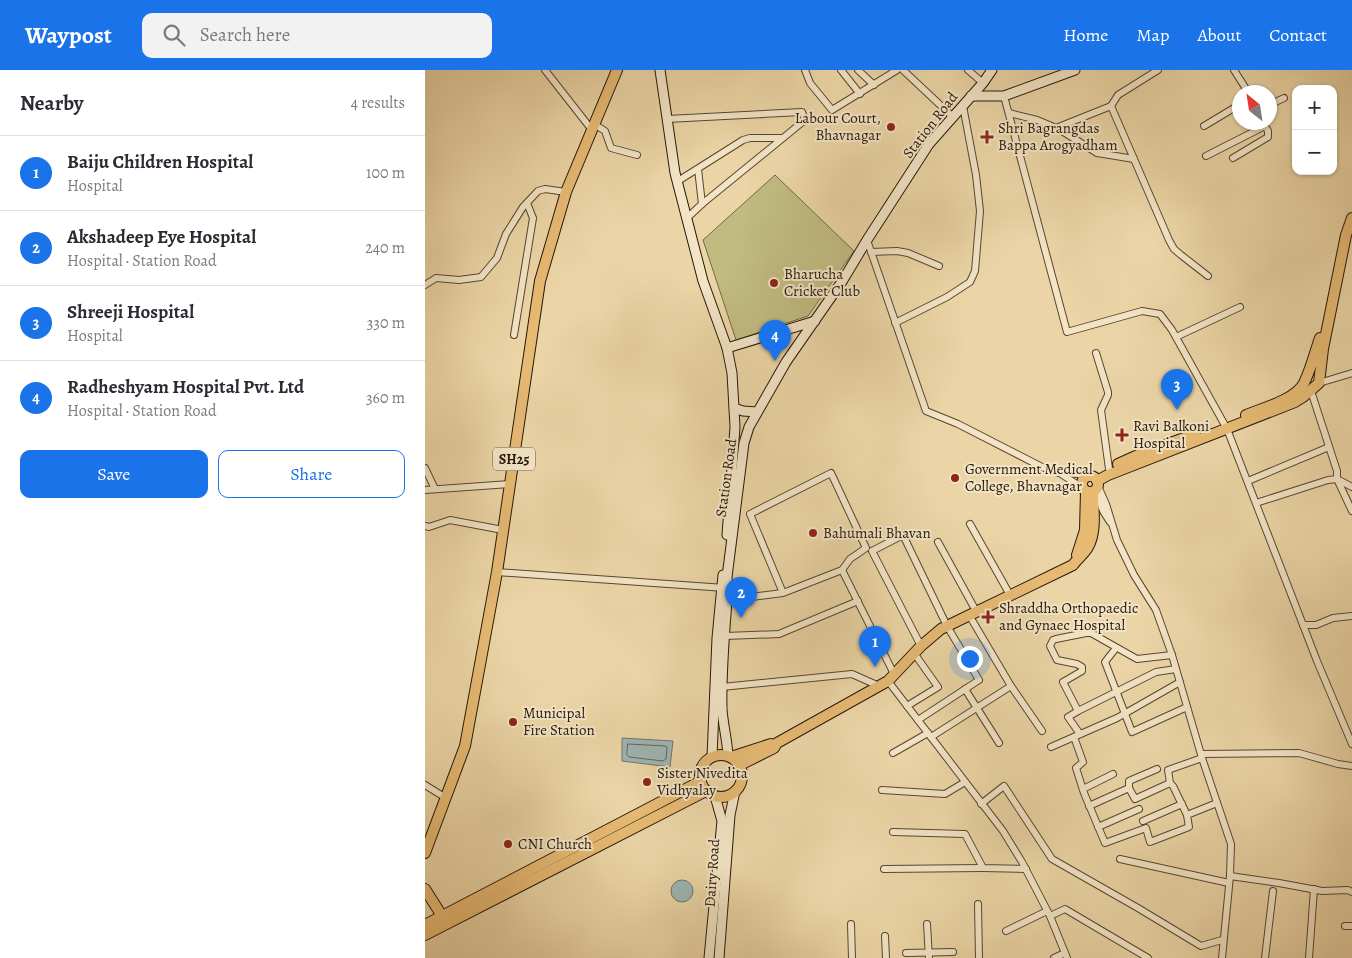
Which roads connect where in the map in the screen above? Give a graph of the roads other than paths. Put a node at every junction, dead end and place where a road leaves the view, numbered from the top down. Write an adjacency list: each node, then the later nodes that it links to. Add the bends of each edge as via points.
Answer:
1 (545, 70): 29 (street)
2 (660, 70): 27 (main road)
3 (805, 70): 17 (street, via 810,83 832,110)
4 (841, 70): 17 (street)
5 (858, 70): 15 (street)
6 (897, 70): 15 (street)
7 (903, 70): 26 (street)
8 (969, 70): 14 (street)
9 (1075, 70): 19 (main road)
10 (1157, 70): 23 (street, via 1118,95)
11 (1234, 70): 16 (street)
12 (614, 71): 29 (main road, SH25)
13 (990, 71): 14 (main road, Station Road)
14 (983, 83): 18 (main road, Station Road)
15 (874, 85): 17 (street)
16 (1244, 85)
17 (859, 94)
18 (971, 96): 19 (main road); 22 (main road, Station Road)
19 (1004, 96): 25 (street)
20 (1284, 98): 21 (street)
21 (1277, 101)
22 (963, 106): 26 (main road, Station Road); 53 (street, via 980,211 975,271 970,282 955,292)
23 (1111, 106): 30 (street); 37 (street)
24 (1232, 109): 28 (street)
25 (1009, 113): 30 (street); 55 (street, via 1067,332 1142,311 1160,314)
26 (953, 117): 45 (main road, Station Road, via 929,144)
27 (667, 119): 33 (street, via 802,112 805,120); 39 (main road)
28 (1203, 126)
29 (593, 127): 34 (street, via 605,131 611,148); 40 (main road, SH25)
30 (1056, 128): 37 (street, via 1097,153)
31 (1253, 130): 35 (street)
32 (1267, 130): 36 (street, via 1268,136)
33 (782, 138): 38 (street, via 746,139); 42 (street)
34 (637, 155)
35 (1206, 156)
36 (1233, 158)
37 (1134, 159): 48 (street, via 1174,249)
38 (698, 169): 39 (street); 42 (street)
39 (678, 181): 43 (main road)
40 (566, 192): 41 (street, via 541,189); 70 (main road, SH25, via 540,281)
41 (527, 203): 49 (street, via 506,234 497,258 481,276 459,280 436,278); 54 (street, via 533,218)
42 (702, 204): 43 (street)
43 (687, 218): 56 (main road, via 703,281)
44 (1352, 218): 51 (main road)
45 (867, 240): 46 (street); 52 (main road, Station Road)
46 (871, 252): 47 (street, via 908,253); 53 (street)
47 (939, 266)
48 (1208, 276)
49 (425, 285)
50 (1240, 308): 55 (street)
51 (1330, 314): 59 (main road); 60 (main road, via 1304,383)
52 (815, 321): 56 (main road); 62 (main road, Station Road)
53 (895, 322): 67 (street, via 926,411)
54 (514, 335)
55 (1176, 337): 63 (street)
56 (727, 348): 61 (main road, via 733,373)
57 (1096, 353): 66 (street, via 1108,392 1101,410)
58 (1352, 373): 59 (street)
59 (1319, 383): 60 (main road)
60 (1305, 392): 63 (main road); 64 (street)
61 (734, 408): 62 (main road); 83 (main road)
62 (757, 412): 83 (main road, Station Road, via 743,443)
63 (1226, 426): 66 (main road, via 1138,455); 69 (street); 71 (main road)
64 (1329, 447): 68 (street); 69 (street)
65 (425, 468): 73 (street)
66 (1109, 469): 71 (main road)
67 (1059, 474): 71 (street); 71 (street, via 1078,474)
68 (1337, 479): 72 (street); 75 (street); 76 (street)
69 (1248, 482): 75 (street)
70 (510, 484): 73 (street); 79 (main road, SH25)
71 (1091, 485): 85 (main road, via 1094,524 1088,547 1073,565); 95 (street, via 1106,504 1117,540 1156,610)
72 (1352, 487)
73 (435, 489): 74 (street)
74 (425, 490)
75 (1256, 503): 90 (street)
76 (1352, 511)
77 (970, 524): 85 (street)
78 (425, 526): 79 (street, via 450,520)
79 (503, 530): 82 (main road, SH25)
80 (937, 542): 88 (street)
81 (842, 570): 84 (street); 84 (street, via 850,559 866,548 831,473 751,514); 87 (street)
82 (497, 572): 83 (street); 133 (main road, SH25, via 465,746)
83 (725, 588): 86 (main road, Station Road); 119 (main road, via 717,638)
84 (783, 593): 86 (street)
85 (1010, 595): 88 (main road)
86 (727, 600): 92 (main road, Station Road)
87 (857, 601): 92 (street, via 779,634); 97 (street)
88 (973, 613): 91 (main road); 100 (street)
89 (1352, 616): 90 (street, via 1333,618 1316,626)
90 (1303, 625): 114 (street)
91 (947, 626): 94 (main road); 94 (street, via 903,535 872,551); 101 (street, via 979,680)
92 (725, 636): 99 (main road, Station Road)
93 (1116, 648): 95 (street, via 1137,659); 102 (street, via 1105,662); 106 (street, via 1091,633 1053,640 1050,646 1057,660 1082,667 1082,671 1063,682)
94 (917, 650): 97 (main road); 103 (street, via 938,687)
95 (1172, 654): 96 (street)
96 (1176, 669): 98 (street); 102 (street, via 1156,672)
97 (887, 680): 99 (street, via 852,674); 103 (street); 112 (main road)
98 (1180, 682): 105 (street); 107 (street)
99 (722, 686): 117 (main road, Station Road, via 723,724)
100 (1011, 686): 104 (street); 109 (street)
101 (965, 689): 104 (street); 108 (street)
102 (1116, 692): 106 (street); 107 (street)
103 (907, 706): 108 (street)
104 (977, 708): 110 (street); 113 (street)
105 (1187, 708): 107 (street, via 1132,732); 118 (street)
106 (1078, 711): 111 (street, via 1068,717)
107 (1125, 714): 111 (street)
108 (918, 720): 110 (street)
109 (1041, 731)
110 (929, 735): 116 (street); 125 (street)
111 (1077, 736): 115 (street); 129 (street, via 1083,762 1076,768)
112 (777, 743): 117 (main road); 120 (main road, via 774,748)
113 (999, 743)
114 (1352, 744)
115 (1051, 747)
116 (893, 753)
117 (730, 756): 119 (main road); 120 (main road)
118 (1201, 756): 121 (street, via 1299,753); 126 (street, via 1168,770); 137 (street)
119 (712, 757): 124 (main road, via 702,767)
120 (740, 766): 131 (main road, via 742,779)
121 (1352, 766)
122 (1157, 769): 128 (street, via 1129,781)
123 (1113, 774): 129 (street)
124 (701, 781): 132 (main road); 157 (main road)
125 (965, 782): 130 (street, via 945,794); 135 (street)
126 (1170, 783): 134 (street); 136 (street)
127 (425, 785): 133 (street)
128 (1129, 788): 134 (street); 138 (street)
129 (1083, 789): 138 (street)
130 (882, 790)
131 (735, 792): 132 (main road, via 722,797); 170 (main road, Dairy Road, via 730,815)
132 (710, 793): 162 (main road); 169 (main road, Dairy Road, via 722,821)
133 (446, 798): 142 (main road, SH25)
134 (1135, 799): 139 (street)
135 (981, 804): 148 (street); 164 (street, via 1003,786 1052,859 1201,946)
136 (1182, 804): 140 (street); 141 (street)
137 (1217, 804): 140 (street); 150 (street, via 1231,844)
138 (1089, 806): 143 (street)
139 (1139, 809): 141 (street); 143 (street)
140 (1187, 815): 141 (street, via 1189,827 1151,842)
141 (1144, 825): 143 (street, via 1105,843)
142 (430, 827): 145 (main road, SH25)
143 (1099, 827)
144 (893, 832): 147 (street, via 965,834)
145 (425, 853)
146 (1120, 859): 150 (street)
147 (983, 868): 148 (street); 149 (street)
148 (1026, 868): 156 (street)
149 (884, 869)
150 (1229, 880): 152 (street, via 1279,882); 164 (street)
151 (425, 889): 157 (main road)
152 (1314, 889): 154 (street); 178 (street)
153 (1273, 891): 177 (street)
154 (1352, 892)
155 (978, 904): 173 (street)
156 (1049, 914): 161 (street); 168 (street); 175 (street, via 1065,909)
157 (442, 916): 160 (main road)
158 (851, 924): 171 (street)
159 (927, 924): 167 (street)
160 (425, 925)
161 (1006, 931)
162 (425, 935)
163 (885, 936): 172 (street)
164 (1222, 940): 176 (street)
165 (953, 952): 167 (street)
166 (906, 953): 167 (street)
167 (929, 955)
168 (1067, 956): 174 (street)
169 (709, 958)
170 (719, 958)
171 (852, 958)
172 (885, 958)
173 (979, 958)
174 (1054, 958)
175 (1148, 958)
176 (1221, 958)
177 (1265, 958)
178 (1309, 958)

